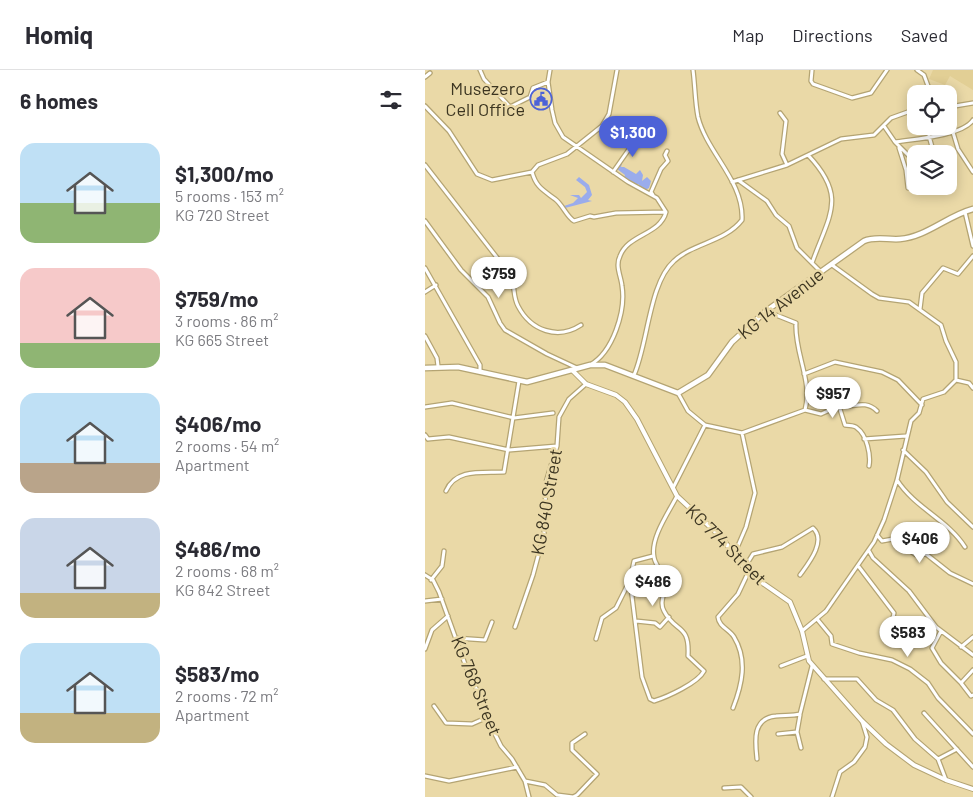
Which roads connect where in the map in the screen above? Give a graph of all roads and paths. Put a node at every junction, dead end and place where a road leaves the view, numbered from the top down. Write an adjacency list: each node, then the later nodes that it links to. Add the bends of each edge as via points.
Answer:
1 (480, 70): 10 (street, via 510,108 530,97 533,88)
2 (550, 70): 10 (street)
3 (617, 70): 26 (street, via 607,120)
4 (693, 70): 38 (street, via 699,117)
5 (812, 70): 6 (street, via 813,84 852,98 871,93)
6 (887, 70)
7 (917, 70): 11 (street)
8 (430, 73): 9 (street)
9 (425, 76)
10 (548, 82): 26 (street, via 555,124 563,137)
11 (928, 85)
12 (973, 103): 14 (street)
13 (425, 106): 33 (street, via 449,131 477,174 492,180)
14 (957, 106)
15 (907, 112): 18 (street, via 897,115)
16 (780, 113): 32 (street, via 786,121 782,154)
17 (973, 120): 19 (street)
18 (884, 126): 24 (street); 29 (street, via 874,135 841,139)
19 (957, 130)
20 (639, 135): 34 (street)
21 (935, 135): 23 (street)
22 (954, 135): 35 (street, via 963,158)
23 (929, 136): 24 (street); 25 (street)
24 (895, 142): 27 (street)
25 (931, 145)
26 (577, 147): 33 (street, via 538,165); 34 (street)
27 (899, 148): 30 (street); 36 (street)
28 (667, 151): 39 (street, via 668,161 651,192)
29 (808, 155): 32 (street); 46 (street, via 823,171 833,197)
30 (907, 155)
31 (425, 165): 54 (street, via 509,273 515,282 517,304 529,320 553,333 567,332)
32 (787, 165): 37 (street)
33 (531, 172): 41 (street, via 540,190 555,198 575,221 616,213)
34 (613, 172): 39 (street)
35 (973, 172)
36 (907, 179)
37 (738, 180): 38 (street); 46 (street, via 767,201 789,226 797,248)
38 (732, 182): 63 (street, via 742,206 742,220 726,234 684,254 665,272 656,292)
39 (657, 198): 41 (street)
40 (973, 210): 42 (main road, KG 14 Avenue)
41 (666, 212): 56 (street, via 661,224 630,242 620,256 617,264 622,296 620,319 608,344)
42 (965, 212): 44 (street); 47 (main road, KG 14 Avenue, via 913,237 869,239)
43 (425, 222): 59 (street, via 461,270 488,297 505,330)
44 (973, 246)
45 (973, 256): 52 (street, via 958,274 943,268 922,293)
46 (812, 263): 49 (street)
47 (832, 265): 49 (main road, KG 14 Avenue); 52 (street, via 879,298 909,302)
48 (425, 268): 50 (street)
49 (821, 272): 53 (main road, KG 14 Avenue)
50 (436, 285): 51 (street); 61 (street, via 480,365)
51 (425, 292)
52 (920, 309): 64 (street, via 943,329 956,362)
53 (766, 311): 62 (street, via 795,322); 68 (main road, KG 14 Avenue, via 732,342 708,375)
54 (581, 325)
55 (425, 336): 57 (street)
56 (590, 365): 59 (main road); 63 (main road, via 612,366)
57 (438, 366): 58 (main road); 61 (main road)
58 (425, 368)
59 (578, 369): 60 (main road)
60 (572, 370): 65 (main road, via 537,380); 66 (street, KG 774 Street)
61 (480, 371): 65 (main road)
62 (804, 374): 69 (street, via 835,362 873,370 898,380); 72 (street)
63 (634, 376): 68 (main road)
64 (956, 380): 67 (street, via 969,383); 69 (street, via 944,392 926,397)
65 (519, 381): 75 (street)
66 (586, 384): 82 (street, KG 840 Street, via 563,408 559,417); 87 (street, KG 774 Street, via 616,395 625,402)
67 (973, 388)
68 (678, 393): 76 (street, via 689,411)
69 (922, 405): 79 (street)
70 (839, 406): 72 (street, via 821,414); 73 (street, via 863,404); 80 (street, via 845,425 857,427)
71 (425, 407): 75 (street, via 452,403)
72 (805, 410): 77 (street)
73 (877, 411)
74 (553, 414): 75 (street)
75 (514, 418): 84 (street)
76 (705, 425): 77 (street); 87 (street)
77 (742, 433): 96 (street, via 755,493)
78 (425, 434): 81 (street)
79 (906, 436): 80 (street); 83 (street)
80 (864, 439): 85 (street, via 870,456)
81 (427, 440): 84 (street, via 449,437)
82 (557, 446): 84 (street); 112 (street, KG 840 Street, via 546,482 543,534)
83 (902, 449): 86 (street); 90 (street)
84 (509, 450): 88 (street, via 504,472 461,475 451,481)
85 (869, 466)
86 (897, 480): 91 (street); 92 (street, via 918,504 953,531)
87 (673, 489): 89 (street, KG 774 Street)
88 (446, 491)
89 (677, 496): 95 (street, via 657,537); 96 (street, KG 774 Street, via 722,538)
90 (973, 527)
91 (877, 535): 94 (street); 104 (street, via 882,541 893,539 917,555 926,554 950,573)
92 (965, 547)
93 (444, 551): 102 (street, via 442,566)
94 (869, 551): 98 (street); 115 (street, via 909,591)
95 (653, 556): 103 (street, via 634,561); 108 (street, via 665,582 662,606)
96 (734, 556): 97 (street, KG 774 Street)
97 (741, 564): 99 (street, KG 774 Street); 101 (street, via 748,562 753,554 782,547 813,528 817,535 816,553)
98 (859, 567): 109 (street); 113 (street, via 894,613)
99 (748, 573): 114 (street, KG 774 Street, via 790,602); 130 (street, via 738,594 718,617 720,624 734,636 743,662 740,691)
100 (425, 575): 102 (street, KG 768 Street)
101 (800, 575)
102 (431, 580): 105 (street, KG 768 Street)
103 (630, 580): 111 (street); 118 (street, via 616,608 602,618)
104 (973, 584)
105 (442, 599): 106 (street); 107 (street, KG 768 Street)
106 (425, 601)
107 (447, 616): 117 (street, KG 768 Street); 120 (street, via 432,630)
108 (669, 617): 111 (street, via 660,627 655,623); 111 (street, via 685,633 688,656 703,672 682,688 652,701 642,677)
109 (817, 619): 114 (street); 138 (street, via 831,636 832,644 892,660 921,677)
110 (492, 622): 117 (street, via 485,640)
111 (636, 622)
112 (515, 627)
113 (891, 627)
114 (802, 631): 122 (street, KG 774 Street)
115 (941, 631): 119 (street); 127 (street, via 931,648)
116 (973, 637): 119 (street)
117 (456, 638): 133 (street, KG 768 Street)
118 (596, 639)
119 (961, 647): 121 (street)
120 (425, 648)
121 (973, 655)
122 (807, 656): 123 (street); 124 (street, KG 774 Street)
123 (781, 666)
124 (812, 666): 126 (street, KG 774 Street); 132 (street)
125 (973, 670): 127 (street)
126 (823, 679): 134 (street, KG 774 Street); 144 (street, via 857,679 876,700 893,710)
127 (961, 683): 128 (street)
128 (972, 696)
129 (434, 706): 133 (street, via 446,722 472,724)
130 (733, 708)
131 (924, 713): 139 (street)
132 (800, 714): 135 (street); 143 (street, via 771,717 760,723 756,730)
133 (488, 717): 145 (street, KG 768 Street, via 501,746)
134 (862, 720): 148 (street, KG 774 Street, via 914,765); 154 (street, via 867,737 865,747 854,762 840,772)
135 (797, 732): 137 (street); 140 (street)
136 (585, 734): 149 (street, via 572,743 573,750 597,774 577,795 557,795 545,785)
137 (778, 734)
138 (973, 734)
139 (952, 744): 141 (street); 142 (street)
140 (801, 748)
141 (957, 749): 142 (street); 146 (street)
142 (950, 752): 144 (street)
143 (757, 759)
144 (938, 760): 148 (street)
145 (517, 767): 147 (street, via 449,781); 149 (street, KG 768 Street)
146 (973, 767)
147 (425, 776)
148 (947, 780): 151 (street, KG 774 Street)
149 (525, 781): 152 (street, KG 768 Street)
150 (724, 788): 153 (street, via 741,787)
151 (973, 789)
152 (529, 797)
153 (751, 797)
154 (832, 797)

